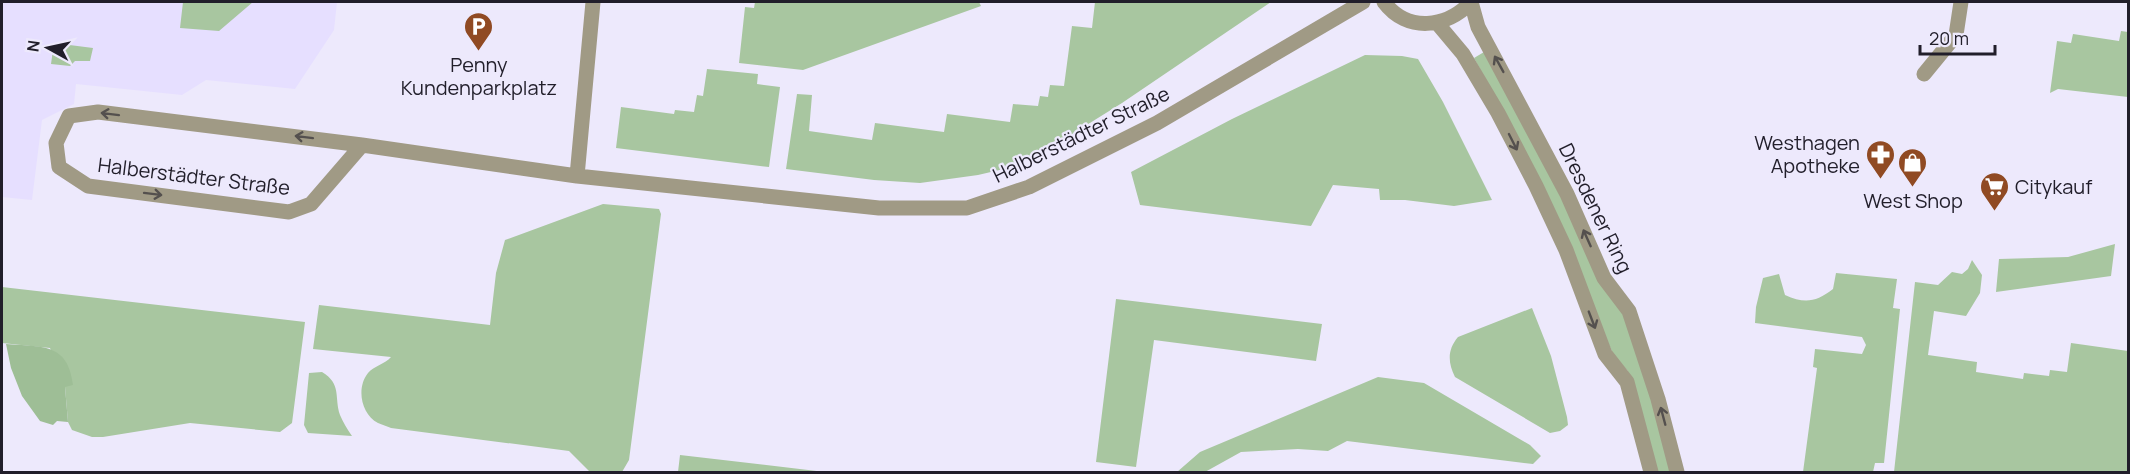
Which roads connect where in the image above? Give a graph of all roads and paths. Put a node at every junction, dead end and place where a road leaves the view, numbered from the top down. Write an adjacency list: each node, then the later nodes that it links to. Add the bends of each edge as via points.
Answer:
1 (593, 2): 9 (street)
2 (1363, 2): 9 (street, Halberstädter Straße, via 1157,123 1029,187 968,208 879,208)
3 (1384, 2): 6 (street, via 1409,20)
4 (1471, 2): 6 (street, Dresdener Ring, via 1462,12); 11 (street, Dresdener Ring, one-way to 4, via 1659,399 1629,311 1604,278 1567,194 1478,27)
5 (1961, 2): 7 (street, via 1956,35)
6 (1437, 23): 10 (street, one-way to 10, via 1463,54 1536,186 1566,250 1605,354 1627,382)
7 (1924, 74)
8 (362, 145): 8 (street, Halberstädter Straße, one-way to 8, via 98,112 69,116 56,143 59,167 88,186 288,212 311,204); 9 (street, Halberstädter Straße)
9 (577, 176)
10 (1651, 472)
11 (1677, 472)

